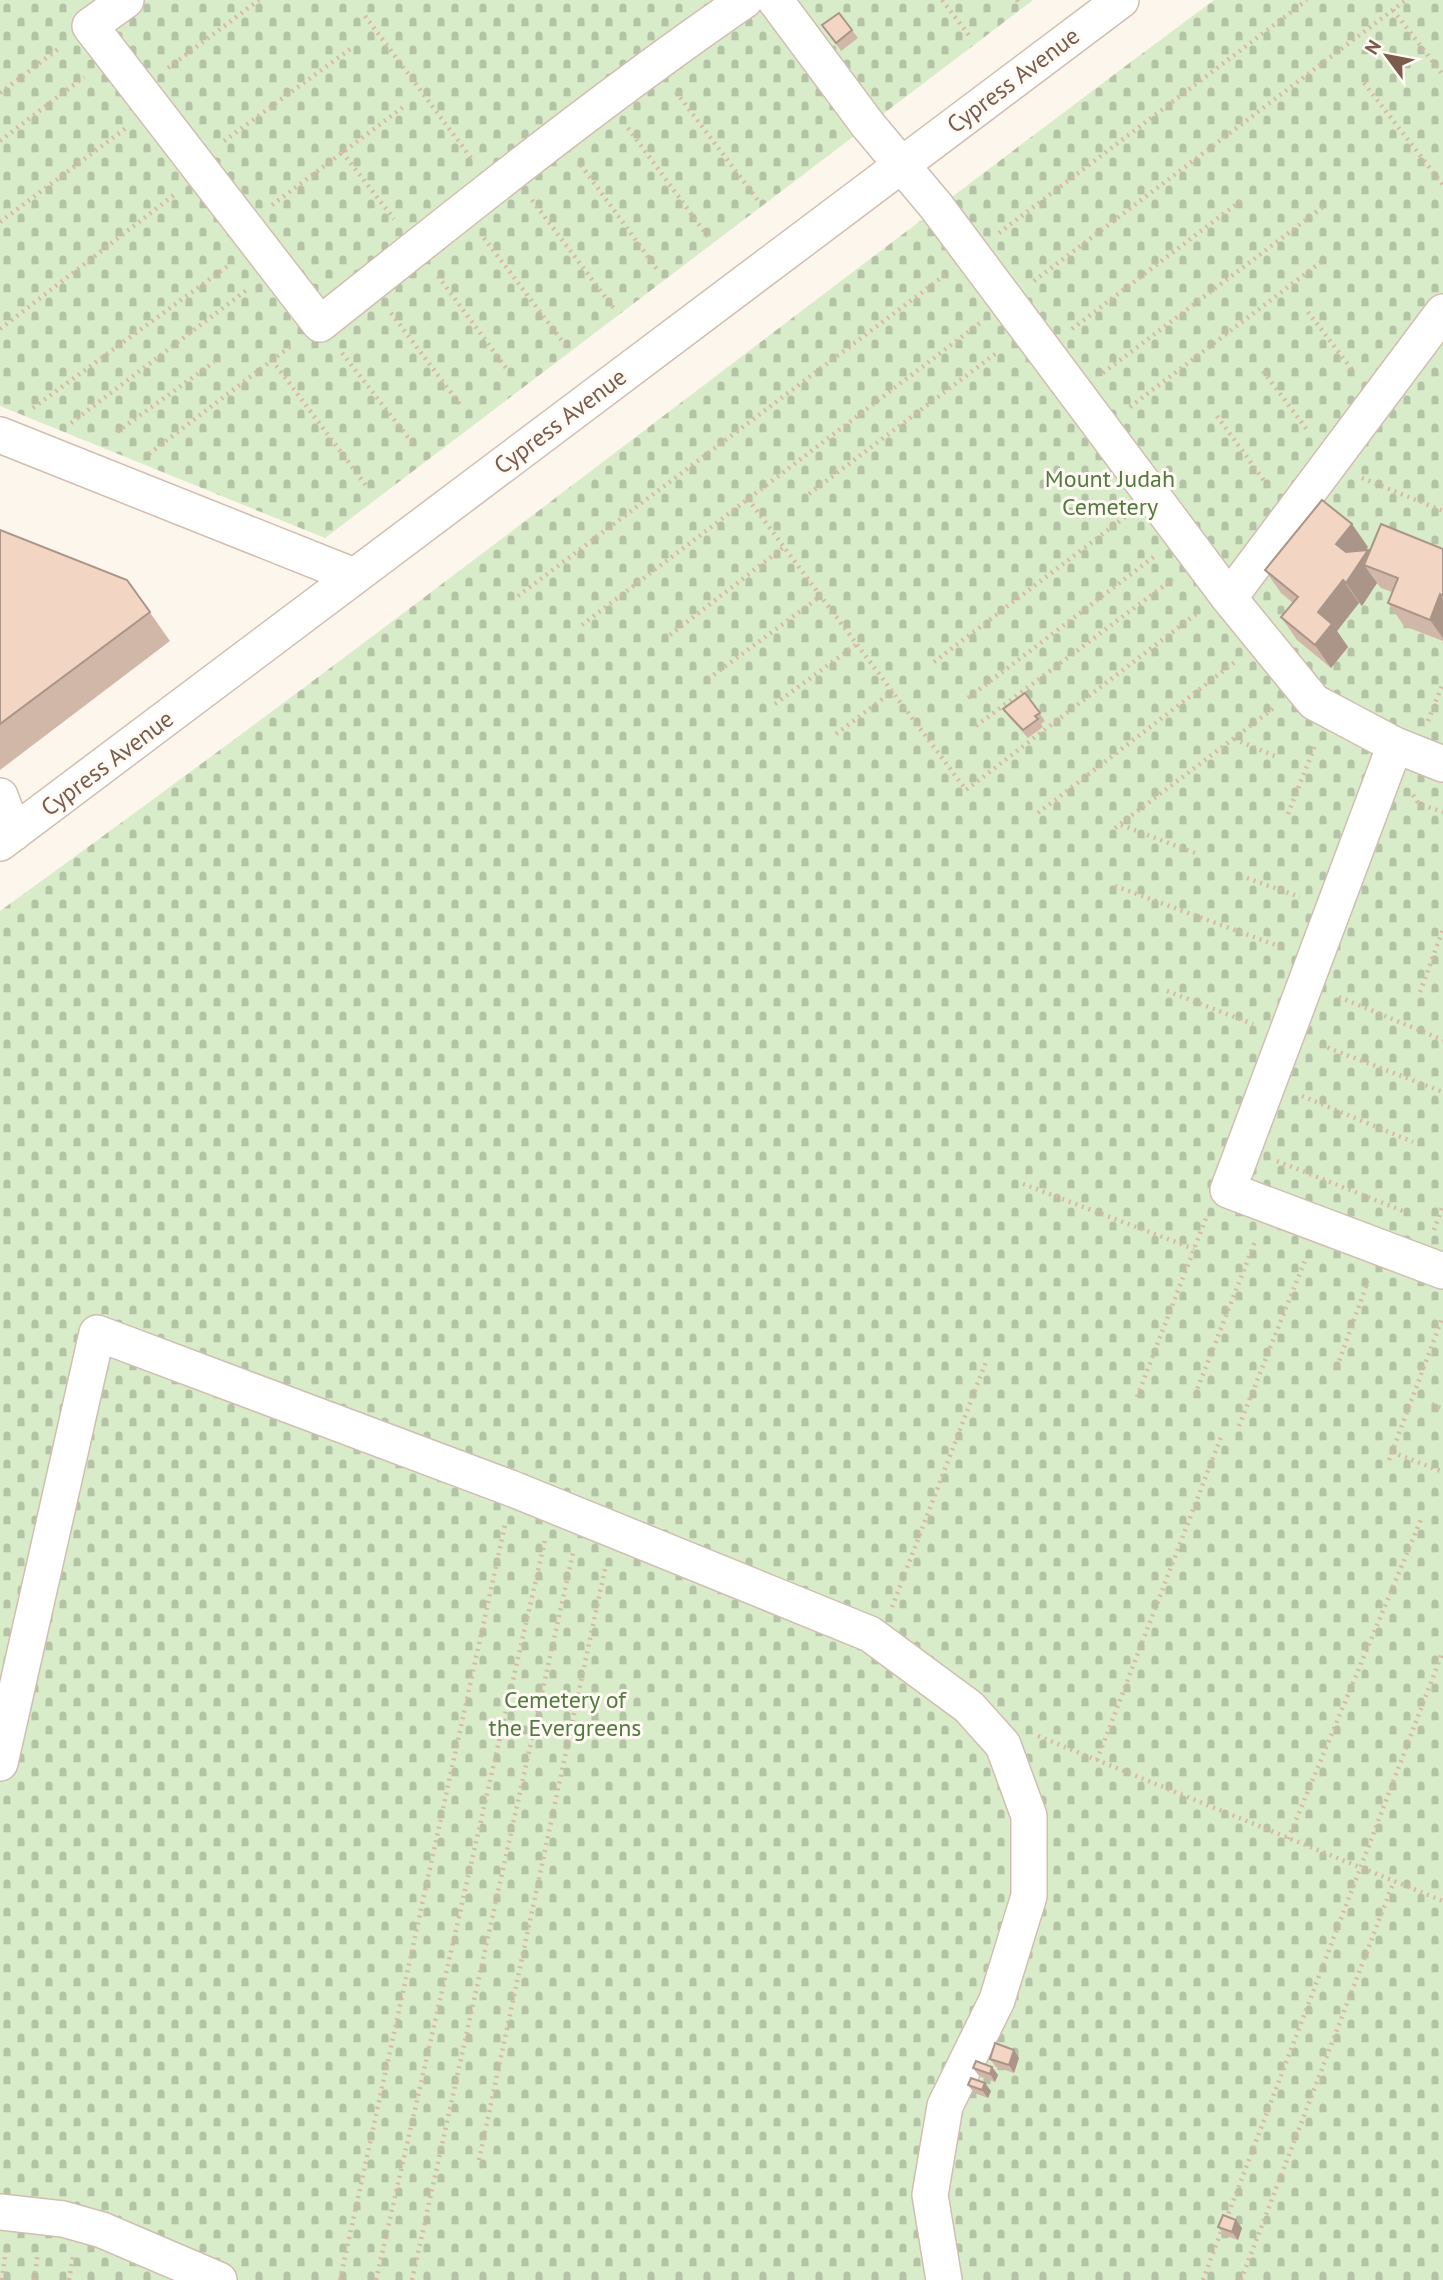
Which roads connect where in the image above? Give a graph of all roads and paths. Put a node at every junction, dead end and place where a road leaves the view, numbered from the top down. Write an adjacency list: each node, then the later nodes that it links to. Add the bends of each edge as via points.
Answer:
1 (126, 0): 11 (street)
2 (259, 0): 19 (path)
3 (745, 0): 15 (street)
4 (775, 0): 25 (street)
5 (942, 0): 12 (path)
6 (1121, 0): 25 (street, Cypress Avenue)
7 (1307, 0): 37 (path)
8 (1406, 0): 9 (path)
9 (1393, 10): 16 (path); 41 (path)
10 (365, 16): 27 (path)
11 (90, 26): 14 (street); 18 (path)
12 (971, 38)
13 (354, 47): 26 (path)
14 (113, 56): 19 (street); 23 (path)
15 (655, 63): 20 (street); 30 (path)
16 (1443, 75)
17 (1364, 83): 28 (path)
18 (0, 93)
19 (146, 99): 26 (street); 33 (path)
20 (607, 100): 22 (street); 34 (path)
21 (406, 105): 24 (path)
22 (559, 136): 27 (street); 39 (path)
23 (0, 141)
24 (342, 152): 35 (path); 36 (path)
25 (900, 163): 37 (street); 79 (street, Cypress Avenue)
26 (199, 168): 35 (street); 46 (path)
27 (502, 179): 32 (street); 42 (path)
28 (1443, 185)
29 (1243, 199): 49 (path)
30 (760, 203)
31 (1323, 207): 55 (path)
32 (463, 210): 36 (street); 47 (path)
33 (0, 222)
34 (709, 238)
35 (258, 247): 45 (street); 57 (path); 60 (path)
36 (416, 247): 40 (street); 52 (path)
37 (972, 254): 41 (street); 81 (path)
38 (1321, 262): 61 (path)
39 (659, 272)
40 (370, 284): 45 (street); 56 (path)
41 (1007, 302): 49 (street); 74 (path)
42 (614, 310)
43 (1308, 312): 54 (path, via 1353,371)
44 (1443, 312): 68 (street)
45 (320, 324): 50 (path); 66 (path)
46 (0, 329)
47 (566, 346)
48 (1003, 348): 72 (path)
49 (1043, 350): 55 (street)
50 (272, 360): 67 (path); 70 (path)
51 (214, 362): 62 (path)
52 (506, 368)
53 (1263, 371): 63 (path)
54 (1345, 381)
55 (1076, 394): 61 (street)
56 (461, 407)
57 (32, 409)
58 (1217, 416): 71 (path)
59 (1316, 422): 63 (path)
60 (68, 426)
61 (1102, 428): 83 (street)
62 (117, 432)
63 (1308, 432): 65 (path)
64 (0, 435): 79 (street)
65 (1300, 443)
66 (414, 445)
67 (140, 461)
68 (1329, 464): 75 (path); 83 (street)
69 (1276, 476): 71 (path)
70 (367, 487)
71 (1269, 487): 73 (path)
72 (809, 494)
73 (1261, 497)
74 (748, 499): 77 (path); 84 (path)
75 (1443, 511)
76 (1129, 514): 88 (path)
77 (784, 547): 82 (path); 85 (path)
78 (1159, 553): 91 (path)
79 (354, 576): 104 (street, Cypress Avenue)
80 (1177, 576): 95 (path)
81 (518, 596)
82 (821, 596): 86 (path); 89 (path)
83 (1215, 604): 90 (path, via 966,790); 94 (street, via 1314,702)
84 (582, 625)
85 (670, 635)
86 (857, 644): 90 (path); 92 (path)
87 (1240, 659): 102 (path)
88 (934, 662)
89 (708, 679)
90 (892, 691): 96 (path)
91 (968, 698)
92 (775, 704)
93 (1276, 706): 97 (path)
94 (1329, 710): 98 (street); 103 (path)
95 (976, 726)
96 (836, 734)
97 (1233, 739): 99 (path); 105 (path, via 1118,826)
98 (1395, 745): 100 (street); 108 (street)
99 (1275, 756)
100 (1443, 764)
101 (0, 796): 104 (street)
102 (1038, 813)
103 (1288, 814)
104 (7, 838)
105 (1195, 853)
106 (1247, 878): 108 (path)
107 (1115, 886): 110 (path)
108 (1334, 909): 110 (street)
109 (1443, 929): 112 (path)
110 (1310, 971): 113 (street); 114 (path)
111 (1167, 991): 113 (path)
112 (1420, 992)
113 (1287, 1034): 115 (street); 116 (path)
114 (1443, 1040)
115 (1269, 1083): 117 (path); 118 (street)
116 (1443, 1092)
117 (1413, 1142)
118 (1244, 1148): 120 (street, via 1228,1190); 122 (path)
119 (1023, 1184): 125 (path)
120 (1269, 1206): 123 (street); 130 (path)
121 (1208, 1212): 125 (path)
122 (1403, 1212)
123 (1319, 1224): 124 (street); 134 (path)
124 (1381, 1248): 126 (street); 129 (path)
125 (1194, 1249): 131 (path)
126 (1443, 1271)
127 (1443, 1316): 136 (path)
128 (987, 1359): 143 (path)
129 (1337, 1367)
130 (1195, 1395)
131 (1137, 1397)
132 (1432, 1404): 133 (path)
133 (1443, 1409)
134 (1239, 1426)
135 (1221, 1437): 146 (path)
136 (1392, 1452): 137 (path); 138 (path)
137 (1389, 1460)
138 (1443, 1472)
139 (513, 1489): 140 (street); 147 (street, via 97,1333); 158 (path)
140 (567, 1511): 142 (street); 159 (path); 160 (path)
141 (1422, 1517): 148 (path)
142 (614, 1529): 143 (street); 152 (path)
143 (879, 1641): 161 (street, via 969,1707 1003,1745 1029,1816 1029,1896 997,2000 945,2106 929,2195)
144 (1443, 1651): 149 (path)
145 (1033, 1734): 146 (path)
146 (1097, 1760): 148 (path)
147 (0, 1763)
148 (1288, 1839): 149 (path)
149 (1360, 1868): 150 (path); 162 (path)
150 (1394, 1881): 151 (path); 163 (path)
151 (1443, 1900)
152 (479, 2160)
153 (4, 2227): 155 (path); 157 (street, via 63,2219 102,2230)
154 (39, 2245): 156 (path)
155 (2, 2280)
156 (34, 2280)
157 (219, 2280)
158 (340, 2280)
159 (376, 2280)
160 (412, 2280)
161 (944, 2280)
162 (1203, 2280)
163 (1241, 2280)

